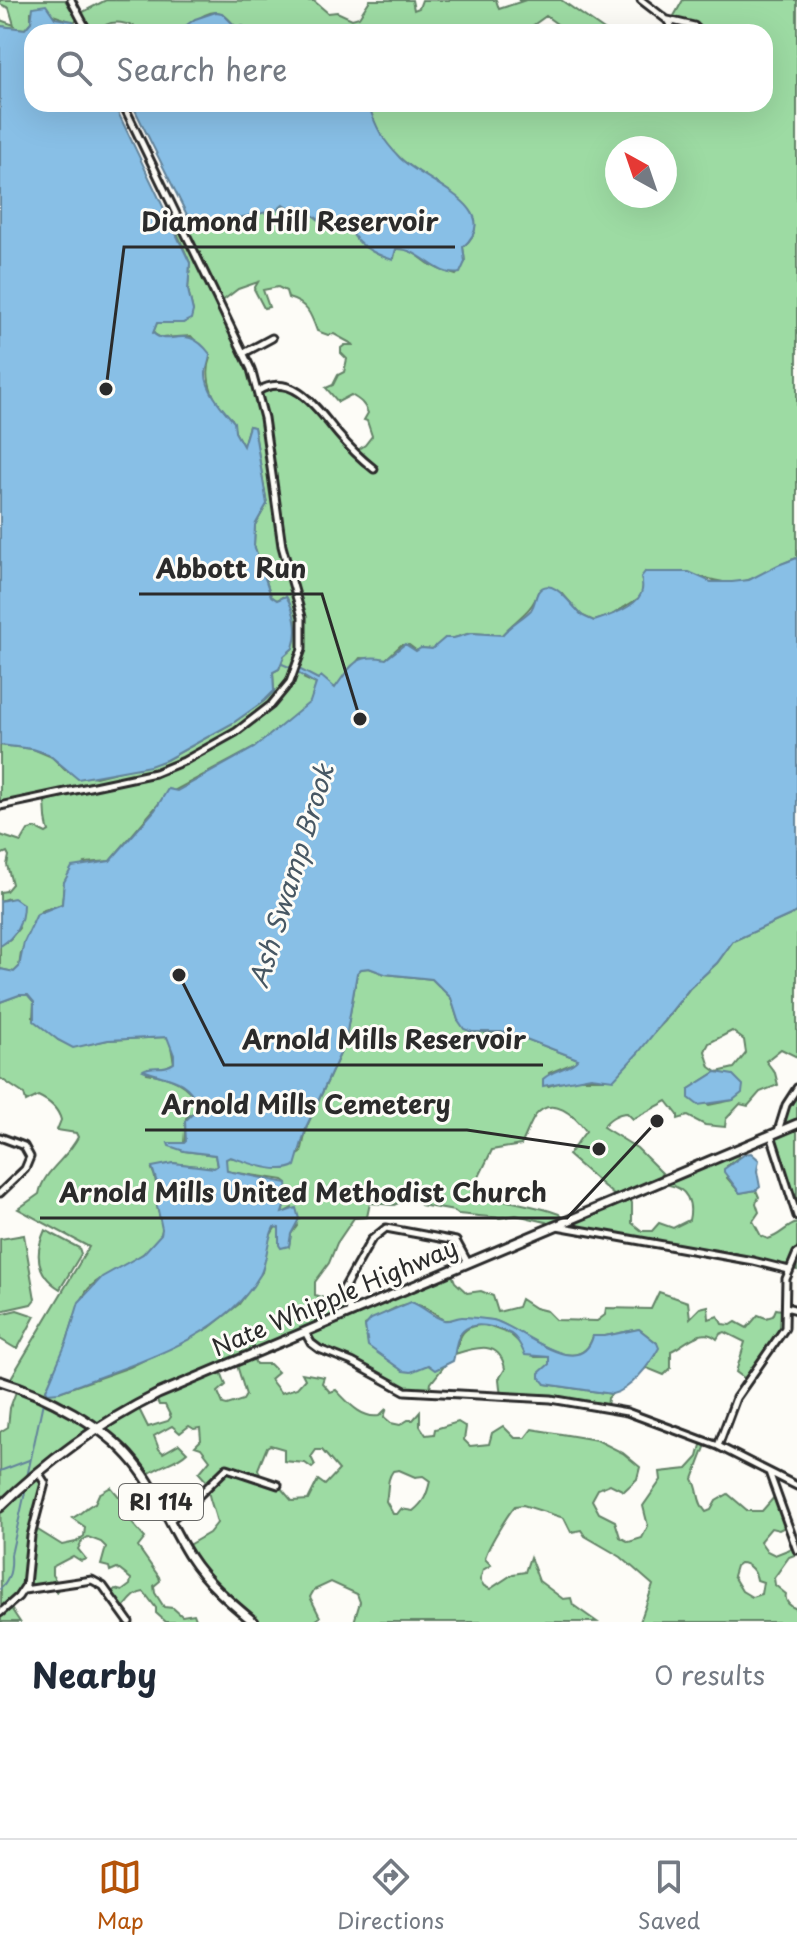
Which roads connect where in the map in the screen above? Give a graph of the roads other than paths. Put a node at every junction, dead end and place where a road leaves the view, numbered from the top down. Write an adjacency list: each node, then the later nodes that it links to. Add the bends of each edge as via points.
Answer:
1 (641, 0): 3 (street)
2 (72, 2): 4 (street)
3 (667, 20): 5 (street); 6 (street)
4 (84, 24)
5 (670, 24)
6 (685, 24)
7 (127, 112): 9 (street)
8 (272, 338): 9 (street)
9 (244, 353): 10 (street)
10 (258, 391): 11 (street, via 274,386 305,394); 12 (street, via 282,546 302,617 295,674 278,699 248,723 179,763 155,773)
11 (374, 469)
12 (0, 806)
13 (797, 1088): 15 (street)
14 (797, 1124): 15 (main road, Nate Whipple Highway)
15 (775, 1133): 18 (street); 19 (main road, Nate Whipple Highway)
16 (0, 1137): 17 (street, via 24,1146 30,1157)
17 (0, 1193)
18 (797, 1216)
19 (556, 1226): 21 (main road, Nate Whipple Highway); 22 (street)
20 (797, 1253): 22 (street)
21 (468, 1263): 25 (main road, Nate Whipple Highway); 25 (street, via 456,1241 386,1228 371,1240 343,1290)
22 (789, 1270): 23 (street)
23 (786, 1307): 24 (street); 29 (street, via 783,1332 736,1398)
24 (797, 1310)
25 (351, 1312): 26 (main road, Nate Whipple Highway)
26 (305, 1332): 28 (main road, Nate Whipple Highway, via 158,1394); 29 (street, via 319,1349 412,1393 599,1406)
27 (0, 1381): 28 (main road, RI 114)
28 (96, 1427): 30 (main road, Nate Whipple Highway); 35 (main road, RI 114, via 136,1463)
29 (718, 1446): 31 (street)
30 (38, 1471): 34 (main road, Nate Whipple Highway); 37 (street, via 45,1483)
31 (768, 1471): 33 (street); 36 (street)
32 (278, 1485): 35 (street, via 227,1468)
33 (797, 1486)
34 (0, 1507)
35 (170, 1520): 40 (main road, RI 114, via 198,1568)
36 (797, 1550)
37 (24, 1590): 38 (street); 39 (street, via 92,1580 103,1586)
38 (0, 1613)
39 (129, 1622)
40 (254, 1622)

